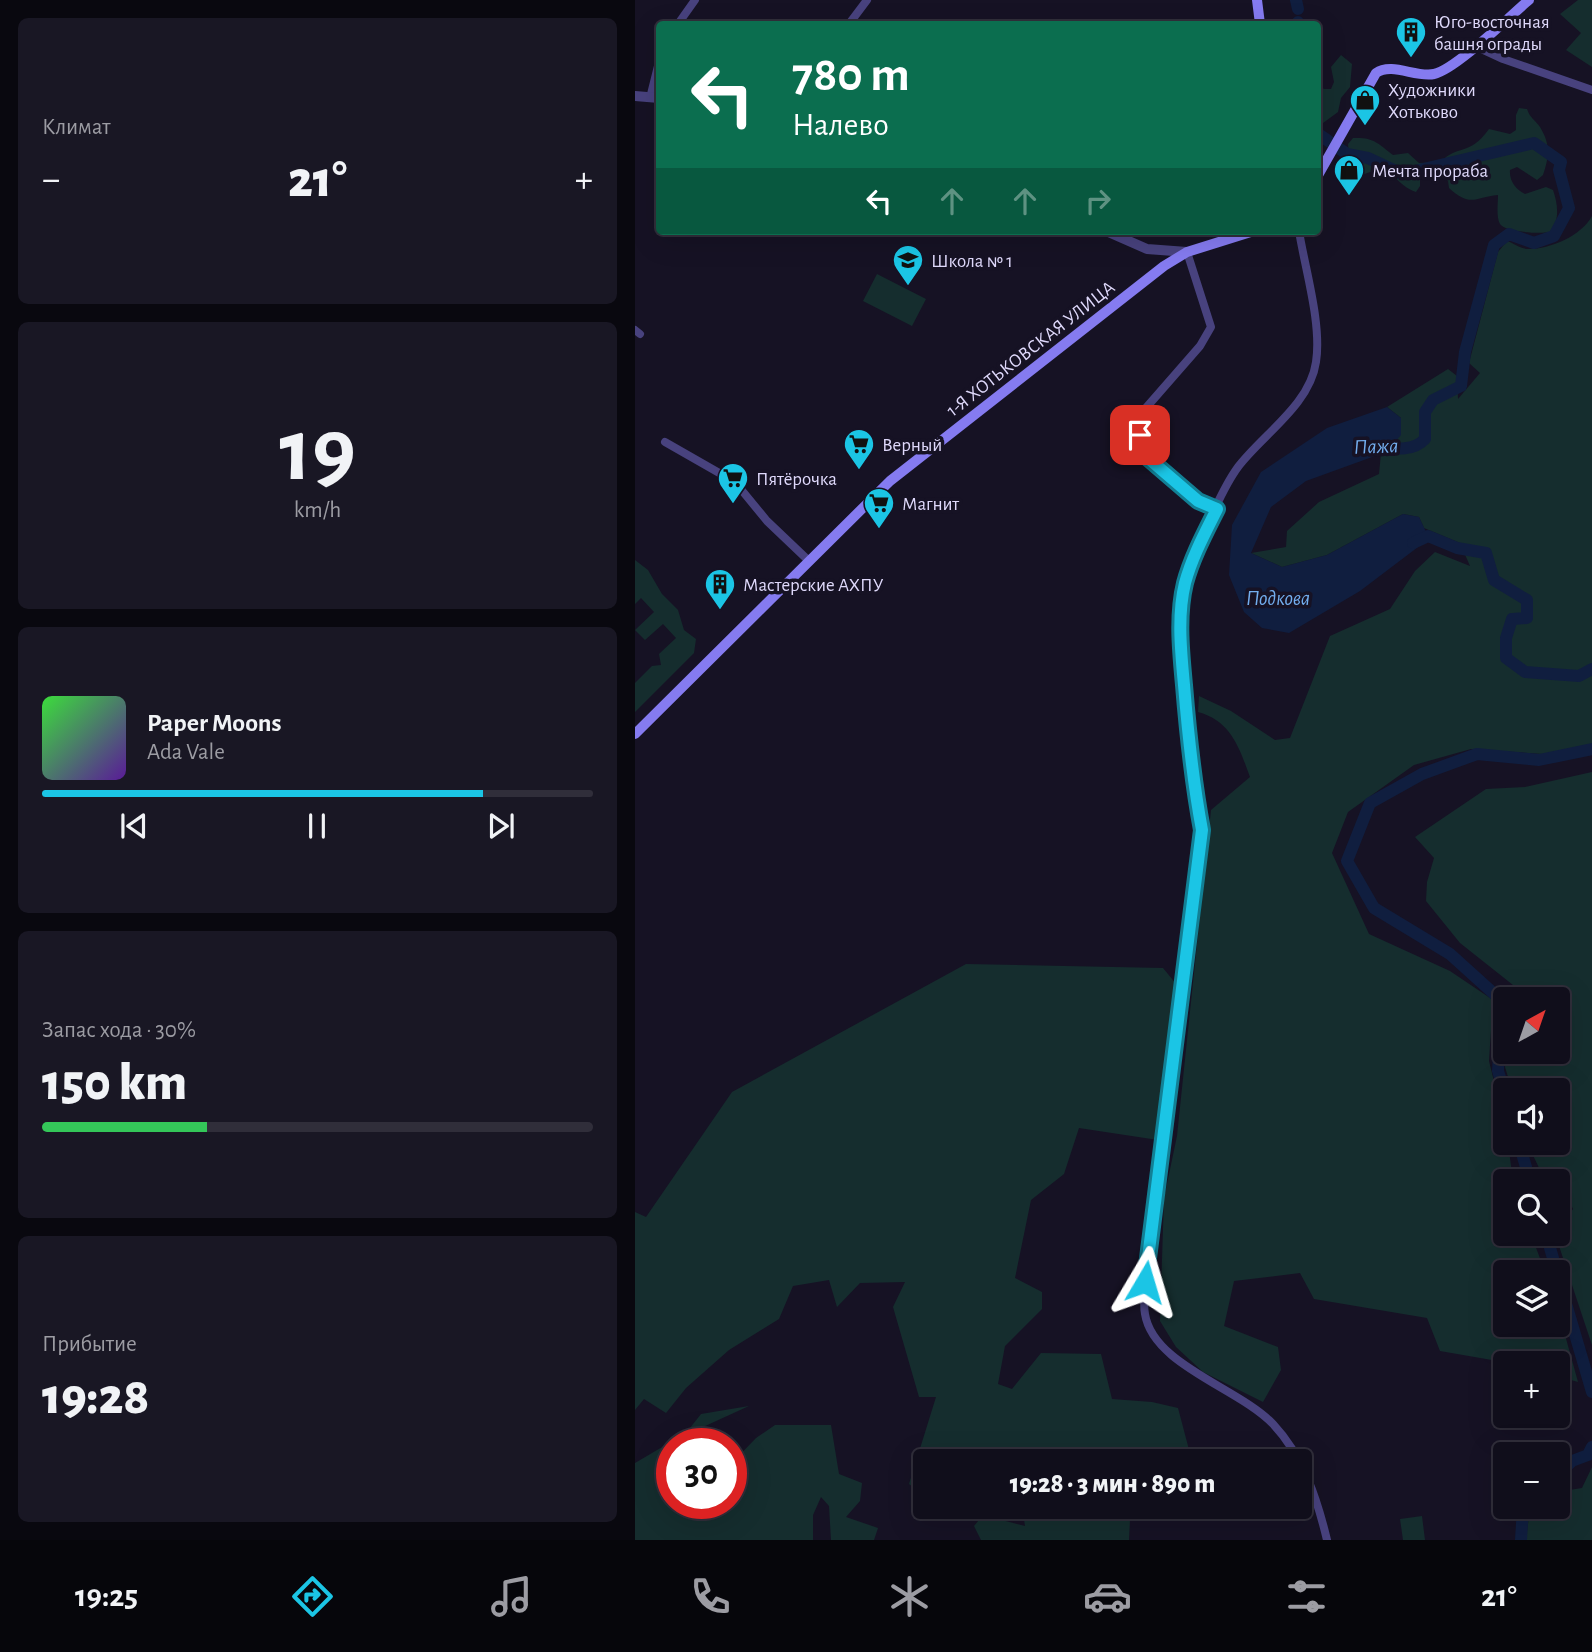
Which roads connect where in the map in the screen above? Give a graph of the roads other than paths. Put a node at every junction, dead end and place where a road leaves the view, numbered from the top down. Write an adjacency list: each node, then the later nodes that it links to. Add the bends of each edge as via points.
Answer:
1 (695, 0): 5 (street)
2 (867, 0): 6 (street)
3 (1257, 0): 7 (main road)
4 (1529, 0): 8 (main road)
5 (680, 21)
6 (851, 21)
7 (1260, 21)
8 (1474, 46): 9 (street); 12 (main road, via 1433,75 1379,70 1341,131)
9 (1592, 90)
10 (635, 96): 11 (street)
11 (655, 98)
12 (1330, 158): 13 (main road); 14 (main road)
13 (1321, 164)
14 (1321, 171)
15 (1115, 235): 18 (street, via 1147,249)
16 (1241, 235): 18 (main road, 1-Я ХОТЬКОВСКАЯ УЛИЦА)
17 (1300, 235): 20 (street, via 1316,332 1316,363 1305,391 1237,468)
18 (1187, 252): 20 (street, via 1211,327 1138,417 1141,452 1198,501); 21 (main road, 1-Я ХОТЬКОВСКАЯ УЛИЦА, via 905,468)
19 (665, 442): 21 (street, via 735,482)
20 (1217, 509): 23 (street, via 1185,584 1181,611 1191,771 1202,830 1145,1282 1145,1315 1155,1339 1170,1355 1243,1399 1272,1424 1299,1458)
21 (809, 561): 22 (main road, 1-Я ХОТЬКОВСКАЯ УЛИЦА)
22 (635, 734)
23 (1327, 1540)

